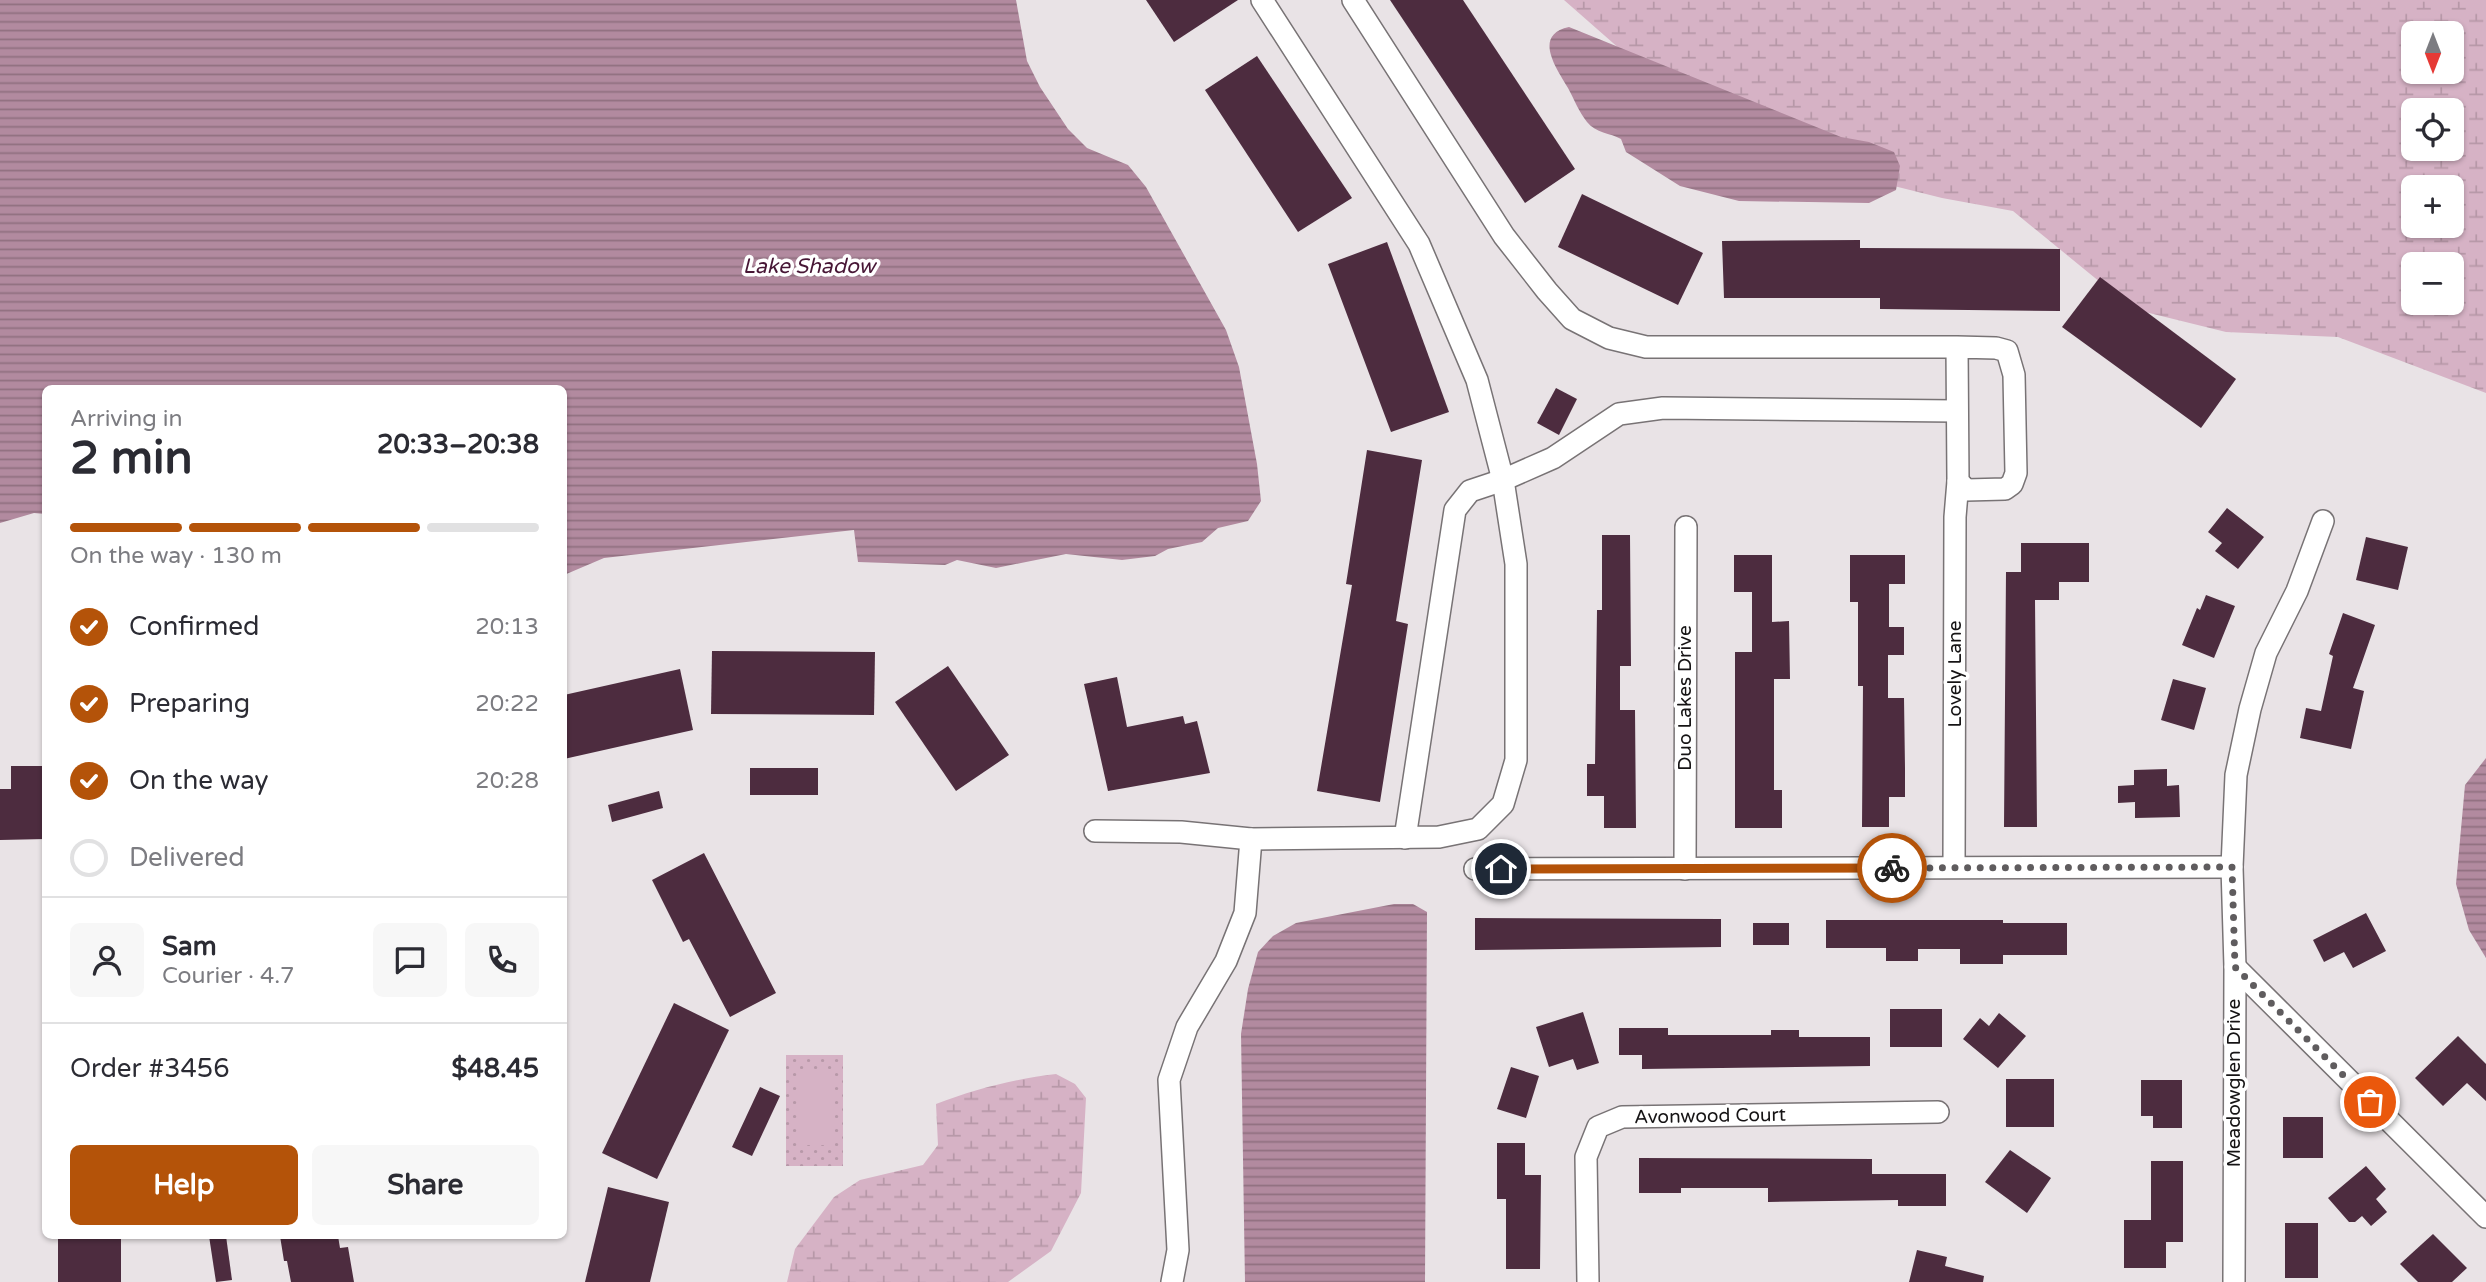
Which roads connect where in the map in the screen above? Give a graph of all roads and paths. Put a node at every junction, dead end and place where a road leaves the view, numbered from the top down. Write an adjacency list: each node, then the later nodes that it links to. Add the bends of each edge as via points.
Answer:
1 (1262, 0): 5 (street, via 1419,244 1477,380)
2 (1353, 0): 3 (street, via 1504,236 1572,318 1609,338 1646,346)
3 (1957, 347): 4 (street, Lovely Lane); 6 (street, via 1996,348 2007,351 2011,358 2016,473 2005,489 1966,490)
4 (1956, 411): 5 (street, via 1663,408 1619,414 1553,458); 6 (street, Lovely Lane)
5 (1503, 481): 10 (street, via 1470,491 1455,510); 10 (street, via 1516,564 1516,760 1503,804 1478,829)
6 (1958, 481): 12 (street, Lovely Lane)
7 (2323, 521): 13 (street, Meadowglen Drive, via 2297,592 2266,653 2250,709 2236,775)
8 (1686, 527): 15 (street, Duo Lakes Drive)
9 (1095, 831): 11 (street)
10 (1405, 838): 11 (street)
11 (1251, 839): 19 (street, via 1245,913 1226,961 1187,1027 1169,1080 1178,1250)
12 (1954, 867): 13 (street); 15 (street)
13 (2232, 867): 16 (street, Meadowglen Drive)
14 (1475, 869): 15 (street)
15 (1685, 869)
16 (2235, 967): 18 (street); 21 (street, Meadowglen Drive)
17 (1938, 1112): 20 (street, Avonwood Court, via 1622,1117 1598,1127 1586,1157)
18 (2486, 1217)
19 (1172, 1282)
20 (1588, 1282)
21 (2234, 1282)

